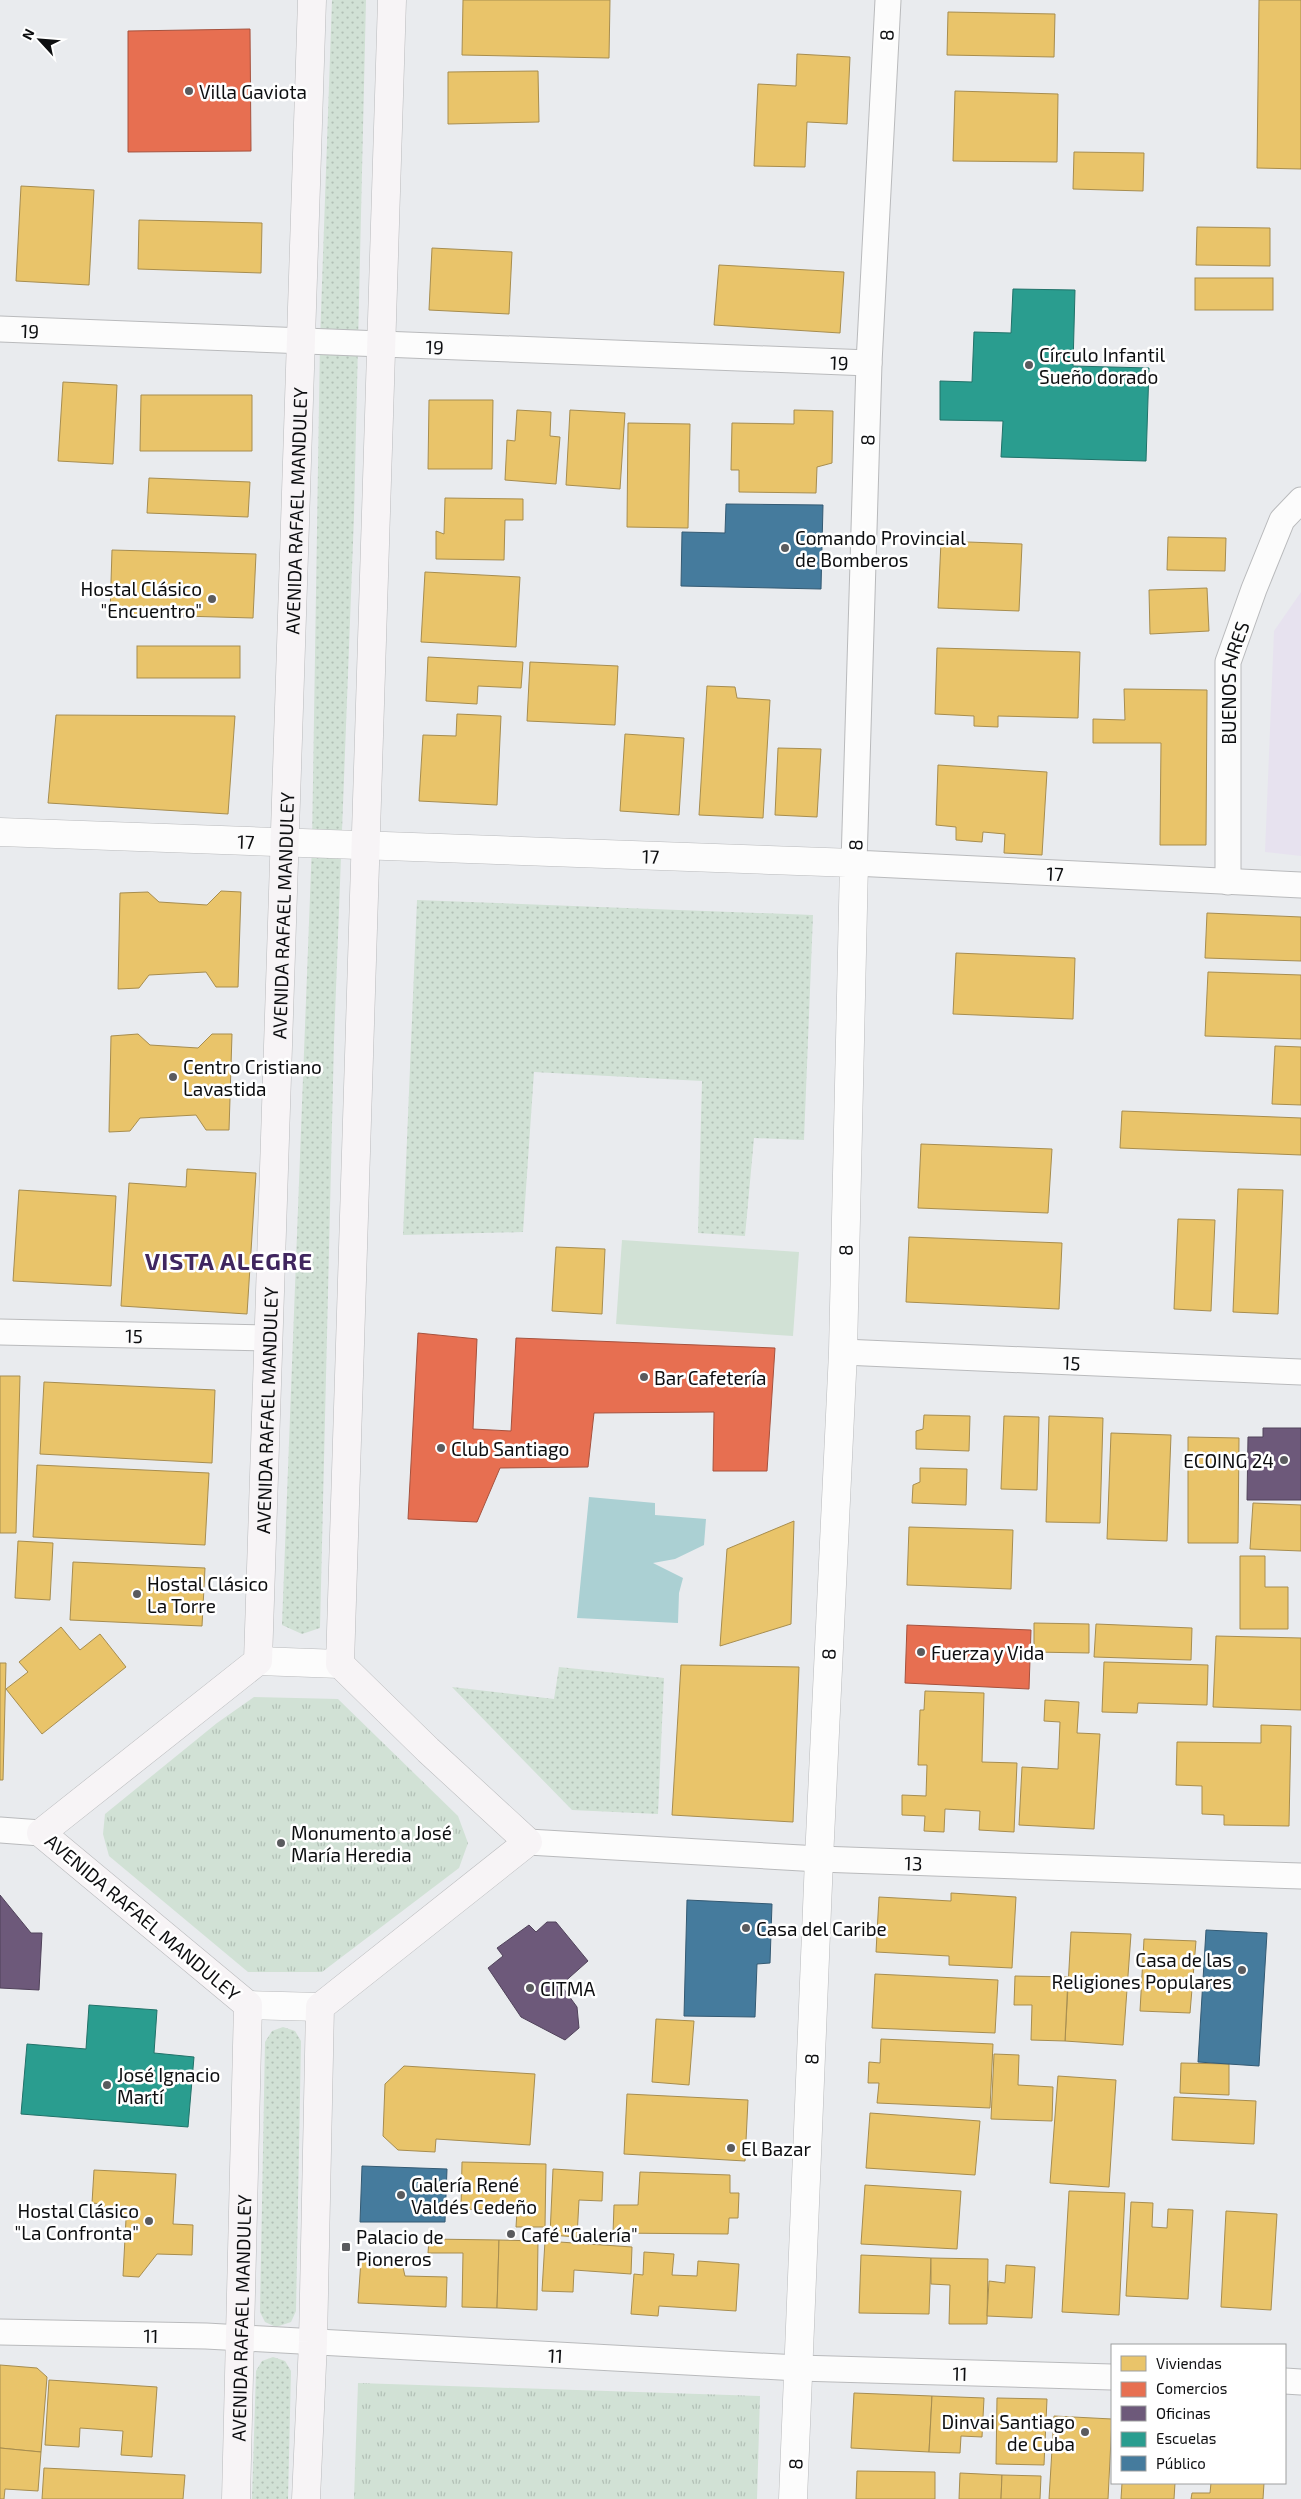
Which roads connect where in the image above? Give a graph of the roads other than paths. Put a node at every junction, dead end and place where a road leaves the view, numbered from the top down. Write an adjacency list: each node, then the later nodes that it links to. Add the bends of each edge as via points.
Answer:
1 (312, 0): 5 (main road, AVENIDA RAFAEL MANDULEY)
2 (392, 0): 6 (main road)
3 (888, 0): 7 (street, 8)
4 (0, 329): 5 (street, 19)
5 (301, 340): 6 (street, 19); 10 (main road, AVENIDA RAFAEL MANDULEY)
6 (382, 343): 7 (street, 19); 11 (main road)
7 (869, 363): 12 (street, 8)
8 (1301, 500): 13 (street, BUENOS AIRES, via 1282,520 1228,662)
9 (0, 832): 10 (street, 17)
10 (284, 843): 11 (street, 17); 16 (main road, AVENIDA RAFAEL MANDULEY)
11 (366, 846): 12 (street, 17); 20 (main road)
12 (854, 864): 13 (street, 17); 17 (street, 8)
13 (1228, 882): 14 (street, 17)
14 (1301, 885)
15 (0, 1332): 16 (street, 15)
16 (268, 1338): 19 (main road, AVENIDA RAFAEL MANDULEY)
17 (843, 1352): 18 (street, 15); 24 (street, 8)
18 (1301, 1372)
19 (258, 1661): 20 (street); 22 (main road, AVENIDA RAFAEL MANDULEY)
20 (340, 1664): 23 (main road)
21 (0, 1830): 22 (street)
22 (41, 1833): 26 (main road, AVENIDA RAFAEL MANDULEY)
23 (528, 1842): 24 (street, 13); 27 (main road)
24 (819, 1859): 25 (street, 13); 31 (street, 8)
25 (1301, 1876)
26 (248, 2005): 27 (street); 29 (main road, AVENIDA RAFAEL MANDULEY)
27 (320, 2007): 30 (main road)
28 (0, 2332): 29 (street, 11)
29 (239, 2338): 30 (street, 11); 35 (main road, AVENIDA RAFAEL MANDULEY)
30 (313, 2342): 31 (street, 11); 36 (main road)
31 (798, 2368): 32 (street, 11); 37 (street, 8)
32 (1111, 2377)
33 (1286, 2381): 34 (street)
34 (1301, 2382)
35 (236, 2499)
36 (306, 2499)
37 (793, 2499)

